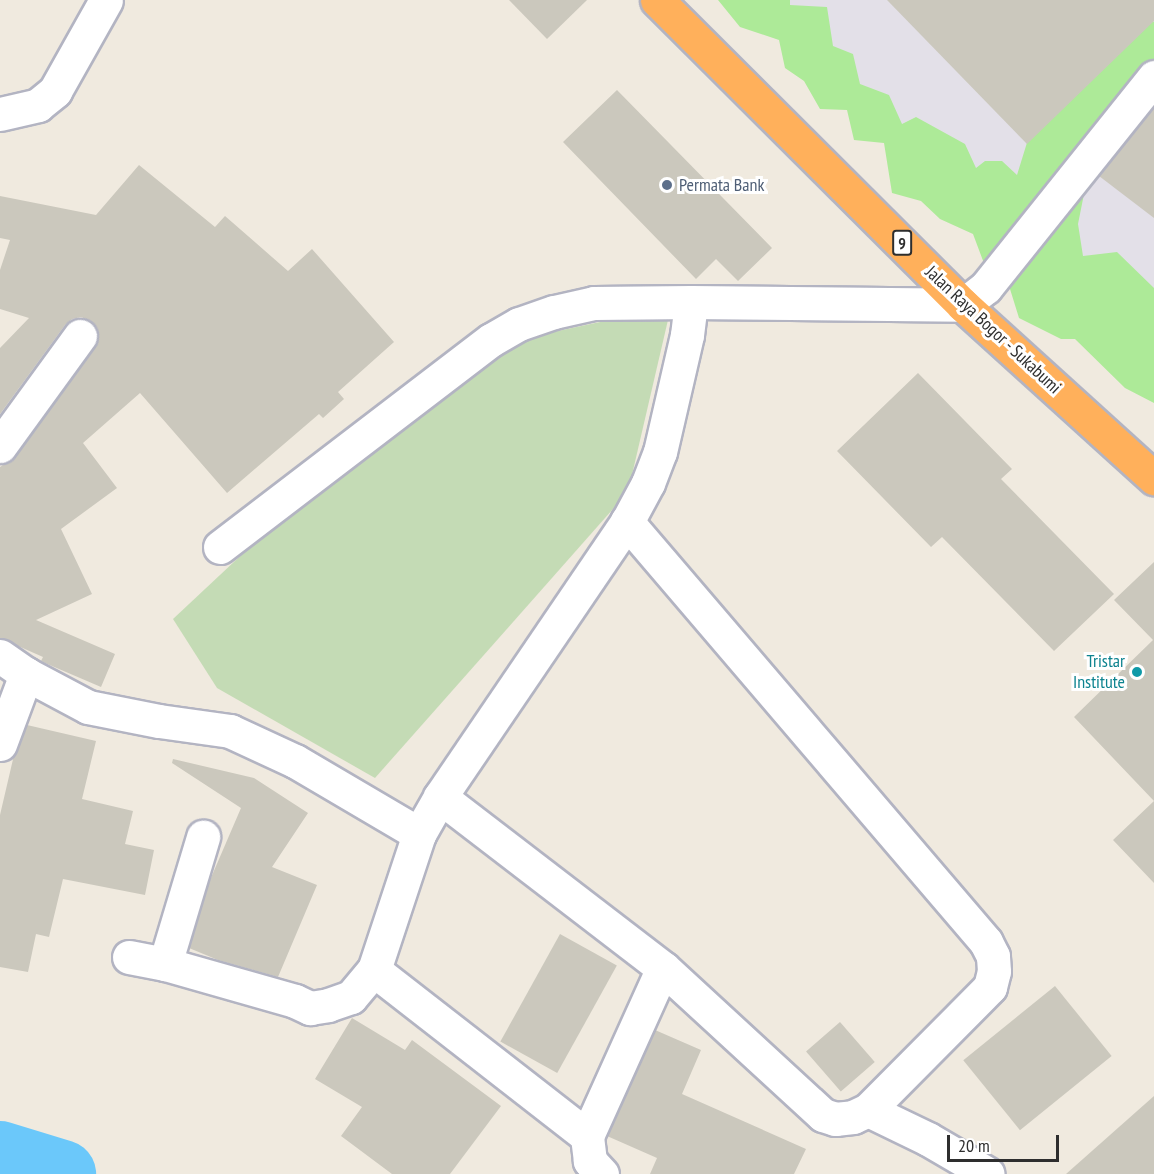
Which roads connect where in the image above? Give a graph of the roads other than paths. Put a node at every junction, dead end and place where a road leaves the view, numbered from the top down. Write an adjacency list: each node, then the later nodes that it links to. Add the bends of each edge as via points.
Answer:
1 (106, 0): 4 (street, via 56,91 38,105)
2 (657, 0): 6 (highway, Jalan Raya Bogor - Sukabumi / 9)
3 (1154, 77): 6 (street, via 986,286)
4 (0, 114)
5 (691, 302): 6 (street); 10 (street, via 660,452); 11 (street, via 594,303 519,324 491,340)
6 (963, 305): 9 (highway, Jalan Raya Bogor - Sukabumi / 9)
7 (80, 336): 8 (street)
8 (0, 446)
9 (1154, 478)
10 (627, 522): 14 (street); 21 (street, via 986,942 993,956 990,987)
11 (220, 547)
12 (13, 665): 13 (street); 15 (street, via 87,706 230,731 295,761)
13 (0, 744)
14 (440, 797): 15 (street); 19 (street)
15 (418, 834): 20 (street)
16 (202, 837): 18 (street)
17 (129, 957): 18 (street)
18 (165, 964): 20 (street, via 310,1008 351,997)
19 (663, 968): 21 (street, via 823,1115 835,1119); 22 (street)
20 (374, 970): 22 (street)
21 (868, 1110): 23 (street)
22 (589, 1161)
23 (988, 1174)

